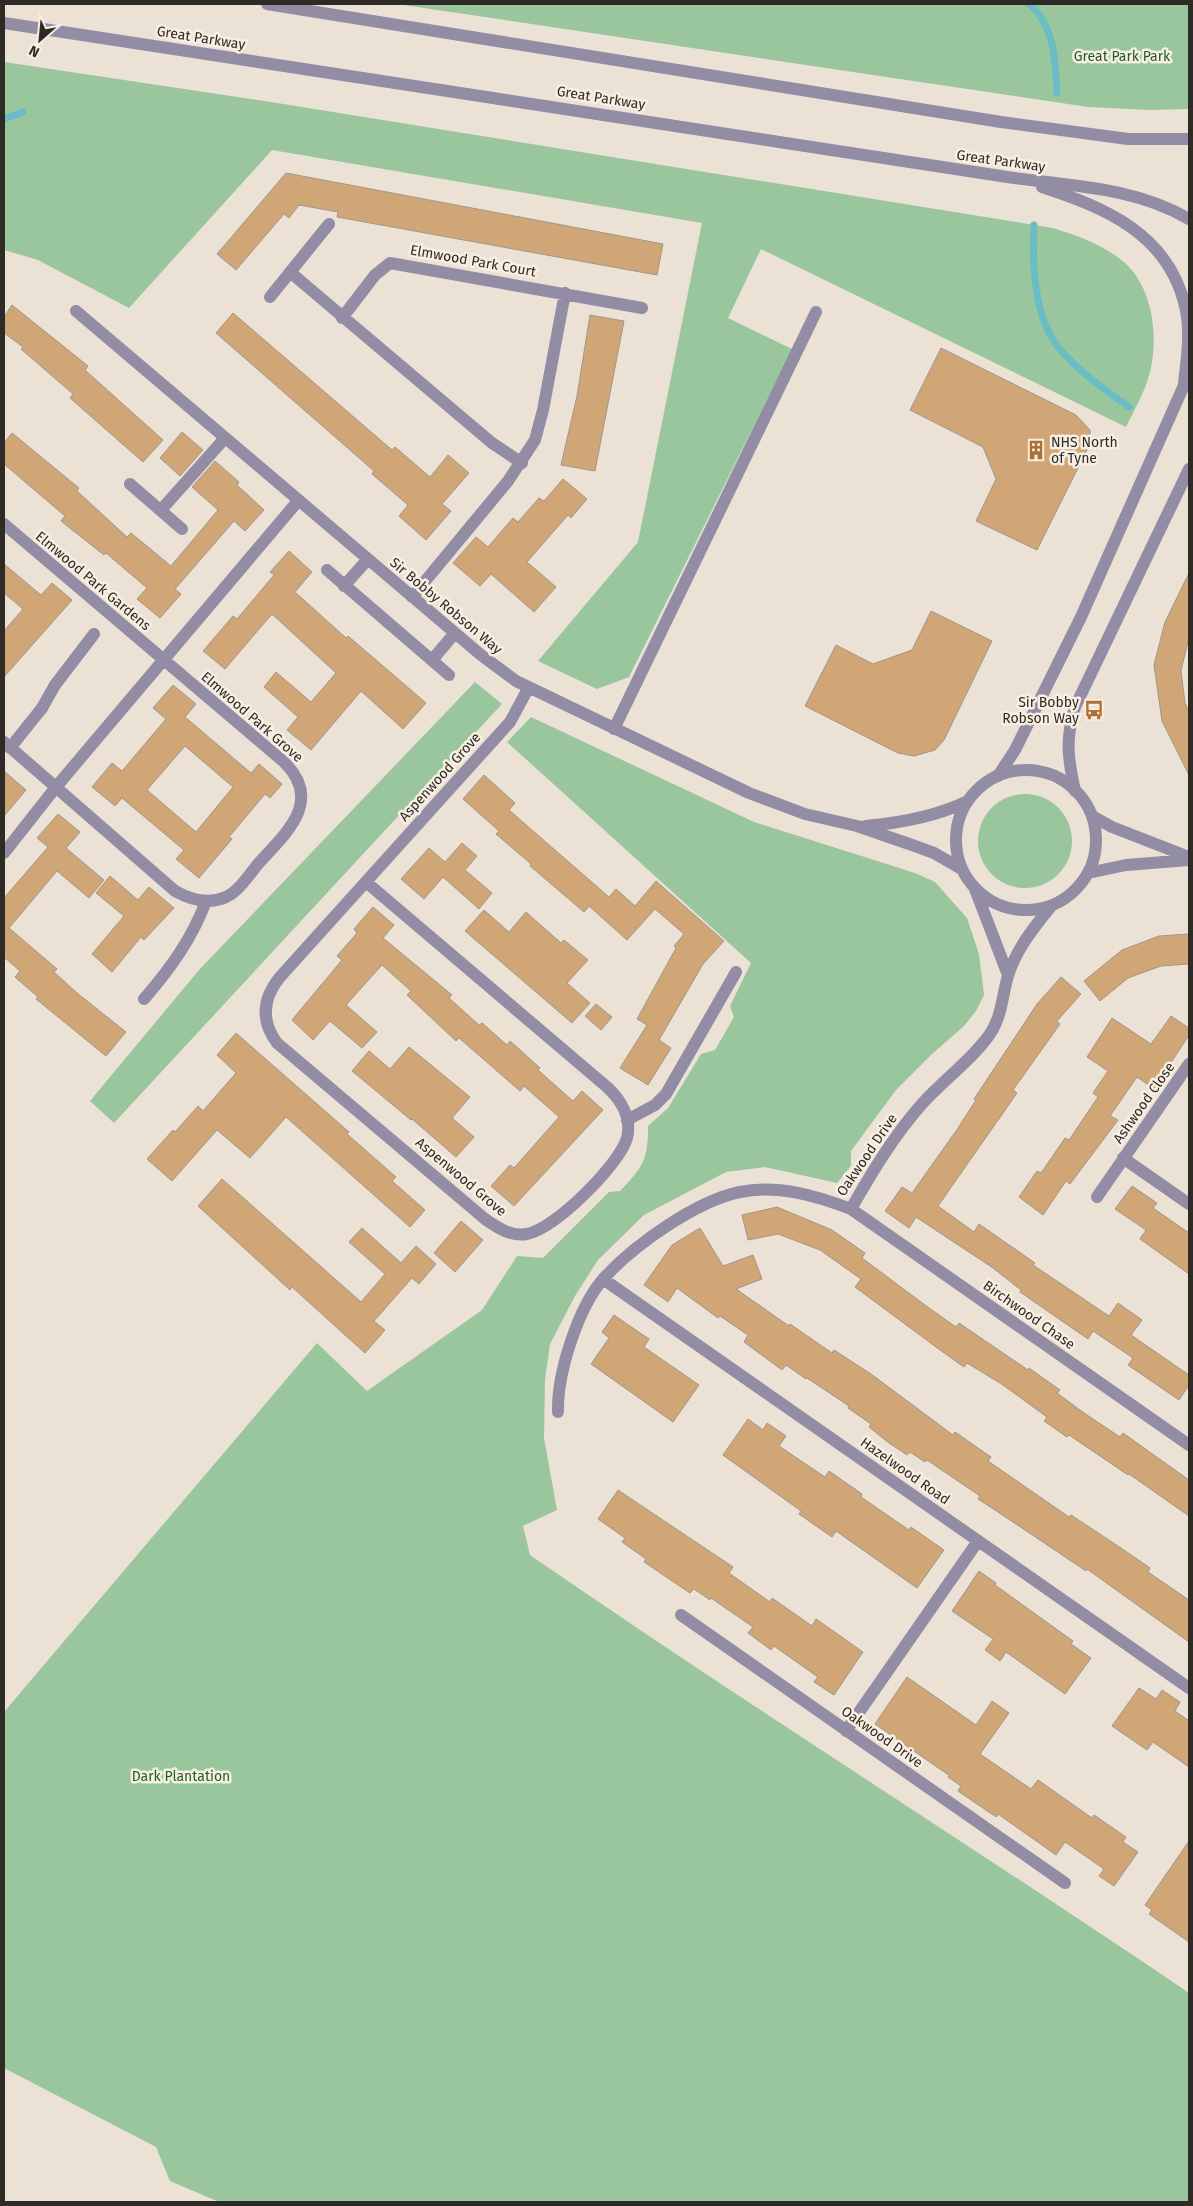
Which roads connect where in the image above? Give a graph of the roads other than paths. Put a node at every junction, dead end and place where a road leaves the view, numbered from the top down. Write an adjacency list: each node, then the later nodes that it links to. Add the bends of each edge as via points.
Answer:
1 (267, 4): 3 (street, via 1001,122 1128,139)
2 (4, 23): 4 (street, Great Parkway)
3 (1189, 139)
4 (1014, 178): 5 (street, Great Parkway, via 1118,192 1169,208); 14 (street, via 1113,214 1152,244 1178,284 1185,308)
5 (1189, 220)
6 (329, 224): 7 (street)
7 (290, 272): 9 (street); 13 (street)
8 (565, 293): 10 (street, Elmwood Park Court); 13 (street, Elmwood Park Court, via 390,263 375,276); 16 (street, via 543,410 535,440)
9 (270, 297)
10 (642, 308)
11 (76, 311): 15 (street, Sir Bobby Robson Way)
12 (816, 312): 33 (street)
13 (342, 318): 16 (street, via 492,443)
14 (1187, 380): 35 (street, via 1082,617 1015,750)
15 (225, 438): 19 (street, Sir Bobby Robson Way); 20 (street)
16 (522, 463): 26 (street)
17 (1189, 469): 37 (street, via 1075,707 1068,739)
18 (130, 484): 20 (street)
19 (298, 501): 23 (street, Sir Bobby Robson Way); 30 (street)
20 (161, 510): 22 (street)
21 (4, 524): 30 (street, Elmwood Park Gardens)
22 (182, 529)
23 (368, 559): 25 (street); 26 (street, Sir Bobby Robson Way)
24 (327, 570): 25 (street)
25 (344, 586): 29 (street)
26 (412, 597): 27 (street, Sir Bobby Robson Way)
27 (455, 633): 29 (street); 32 (street, Sir Bobby Robson Way, via 495,667)
28 (94, 634): 34 (street, via 55,685 42,708)
29 (432, 660): 31 (street)
30 (164, 661): 36 (street); 47 (street, Elmwood Park Grove, via 284,762 292,770 300,790 300,808 290,829 232,894)
31 (449, 675)
32 (529, 687): 33 (street, Sir Bobby Robson Way); 45 (street, Aspenwood Grove, via 510,722)
33 (614, 728): 40 (street, Sir Bobby Robson Way, via 770,802)
34 (7, 745): 36 (street)
35 (998, 776): 37 (street, via 1025,772 1040,774); 38 (street, via 986,782)
36 (56, 787): 41 (street); 47 (street, Elmwood Park Grove, via 175,891 191,899)
37 (1076, 791): 39 (street)
38 (968, 801): 40 (street, Sir Bobby Robson Way, via 918,819); 43 (street, via 956,833)
39 (1092, 816): 42 (street); 44 (street, via 1095,854)
40 (858, 826): 43 (street, Sir Bobby Robson Way, via 934,853)
41 (4, 853)
42 (1189, 859): 44 (street, via 1126,865)
43 (960, 868): 46 (street)
44 (1088, 873): 48 (street, via 1067,898)
45 (366, 882): 53 (street, via 616,1095); 53 (street, Aspenwood Grove, via 270,990 265,1006 266,1023 272,1037 283,1048 485,1219 511,1233 536,1232 562,1215 618,1156 627,1138)
46 (975, 889): 48 (street, via 1006,906 1036,909); 50 (street)
47 (206, 901): 51 (street, via 176,960)
48 (1052, 905): 50 (street, Oakwood Drive, via 1024,942)
49 (736, 972): 53 (street, via 666,1094 655,1105)
50 (1008, 975): 57 (street, Oakwood Drive, via 1003,1005 992,1031 978,1051 923,1103 893,1138)
51 (144, 999)
52 (1189, 1064): 54 (street, Ashwood Close)
53 (627, 1120)
54 (1124, 1158): 55 (street, Ashwood Close); 56 (street, Ashwood Close)
55 (1096, 1197)
56 (1189, 1204)
57 (851, 1209): 58 (street, Oakwood Drive, via 821,1197 792,1192 740,1192 693,1210 669,1224); 60 (street, Birchwood Chase)
58 (603, 1279): 59 (street, Oakwood Drive, via 582,1314 565,1357); 61 (street, Hazelwood Road)
59 (558, 1412)
60 (1189, 1445)
61 (978, 1541): 63 (street, Hazelwood Road); 64 (street)
62 (681, 1615): 64 (street, Oakwood Drive)
63 (1189, 1688)
64 (846, 1731): 65 (street, Oakwood Drive)
65 (1065, 1883)

